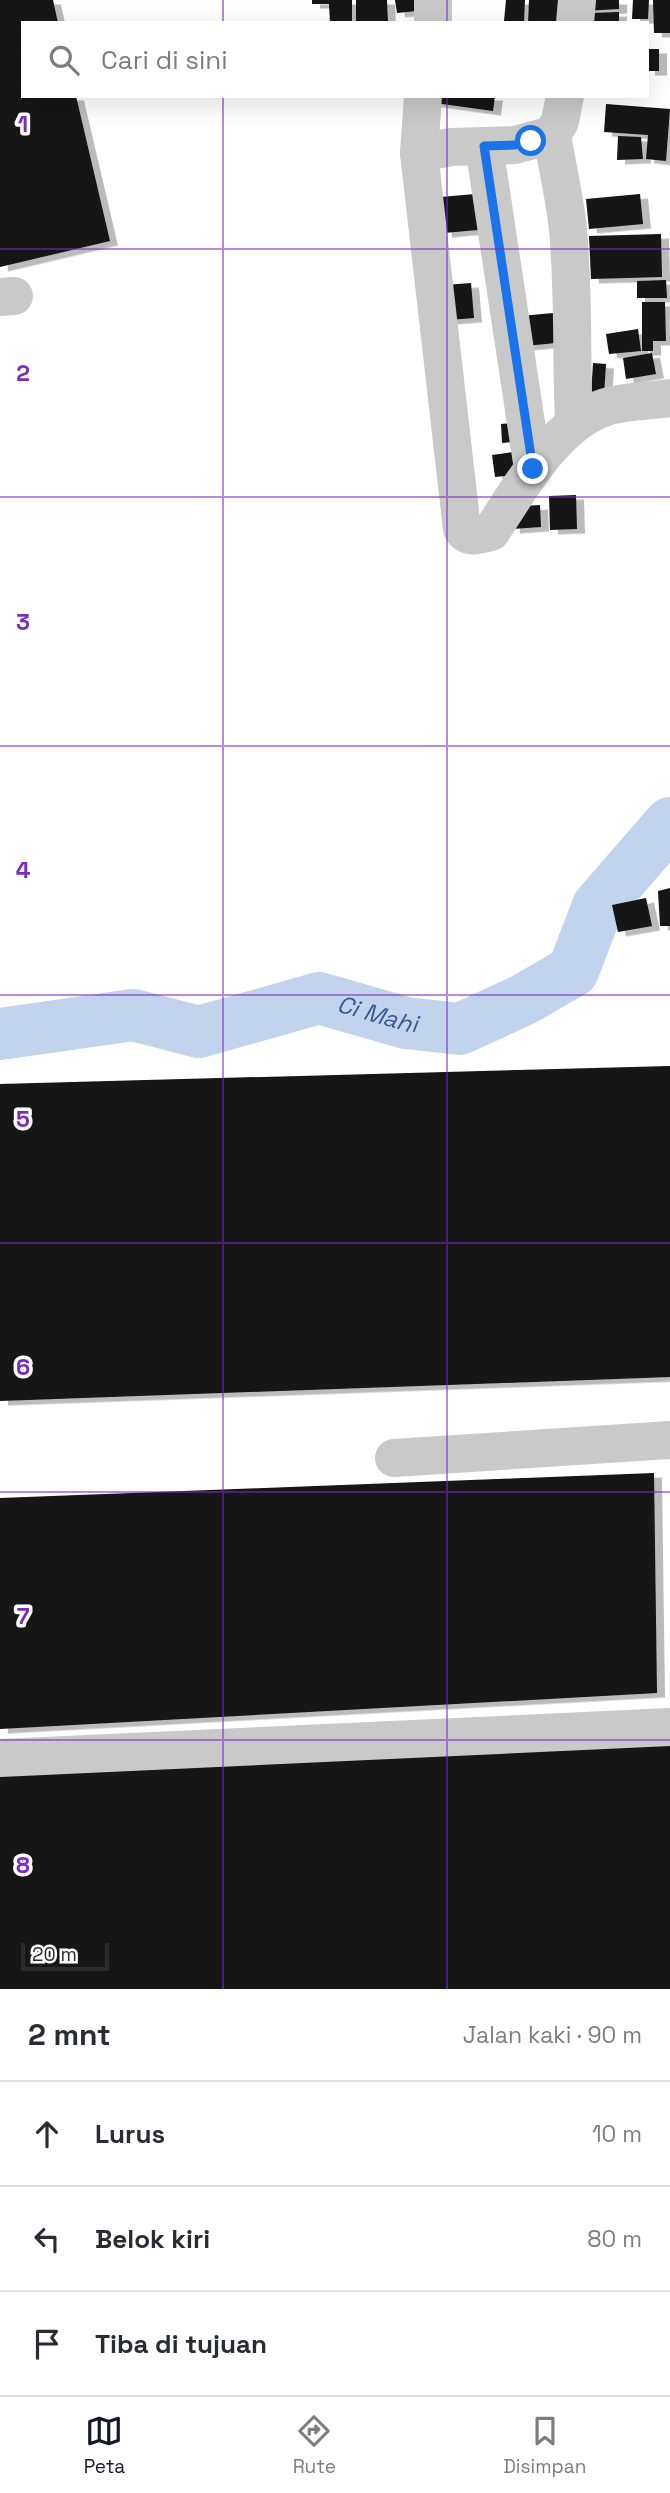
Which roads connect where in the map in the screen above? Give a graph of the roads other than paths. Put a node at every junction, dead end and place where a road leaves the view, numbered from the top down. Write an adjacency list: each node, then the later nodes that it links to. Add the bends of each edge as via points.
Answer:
1 (433, 0): 3 (street)
2 (577, 0): 4 (street)
3 (433, 21)
4 (575, 21)
5 (423, 98): 9 (street)
6 (565, 98): 7 (street)
7 (552, 135): 8 (street, via 515,145); 11 (street, via 568,229)
8 (484, 146): 9 (street); 12 (street)
9 (419, 153): 12 (street, via 465,534 491,532)
10 (670, 398): 11 (street, via 606,408)
11 (575, 423): 12 (street)
12 (533, 469)
13 (670, 1440): 14 (street)
14 (394, 1458)
15 (670, 1727): 16 (street)
16 (0, 1758)

